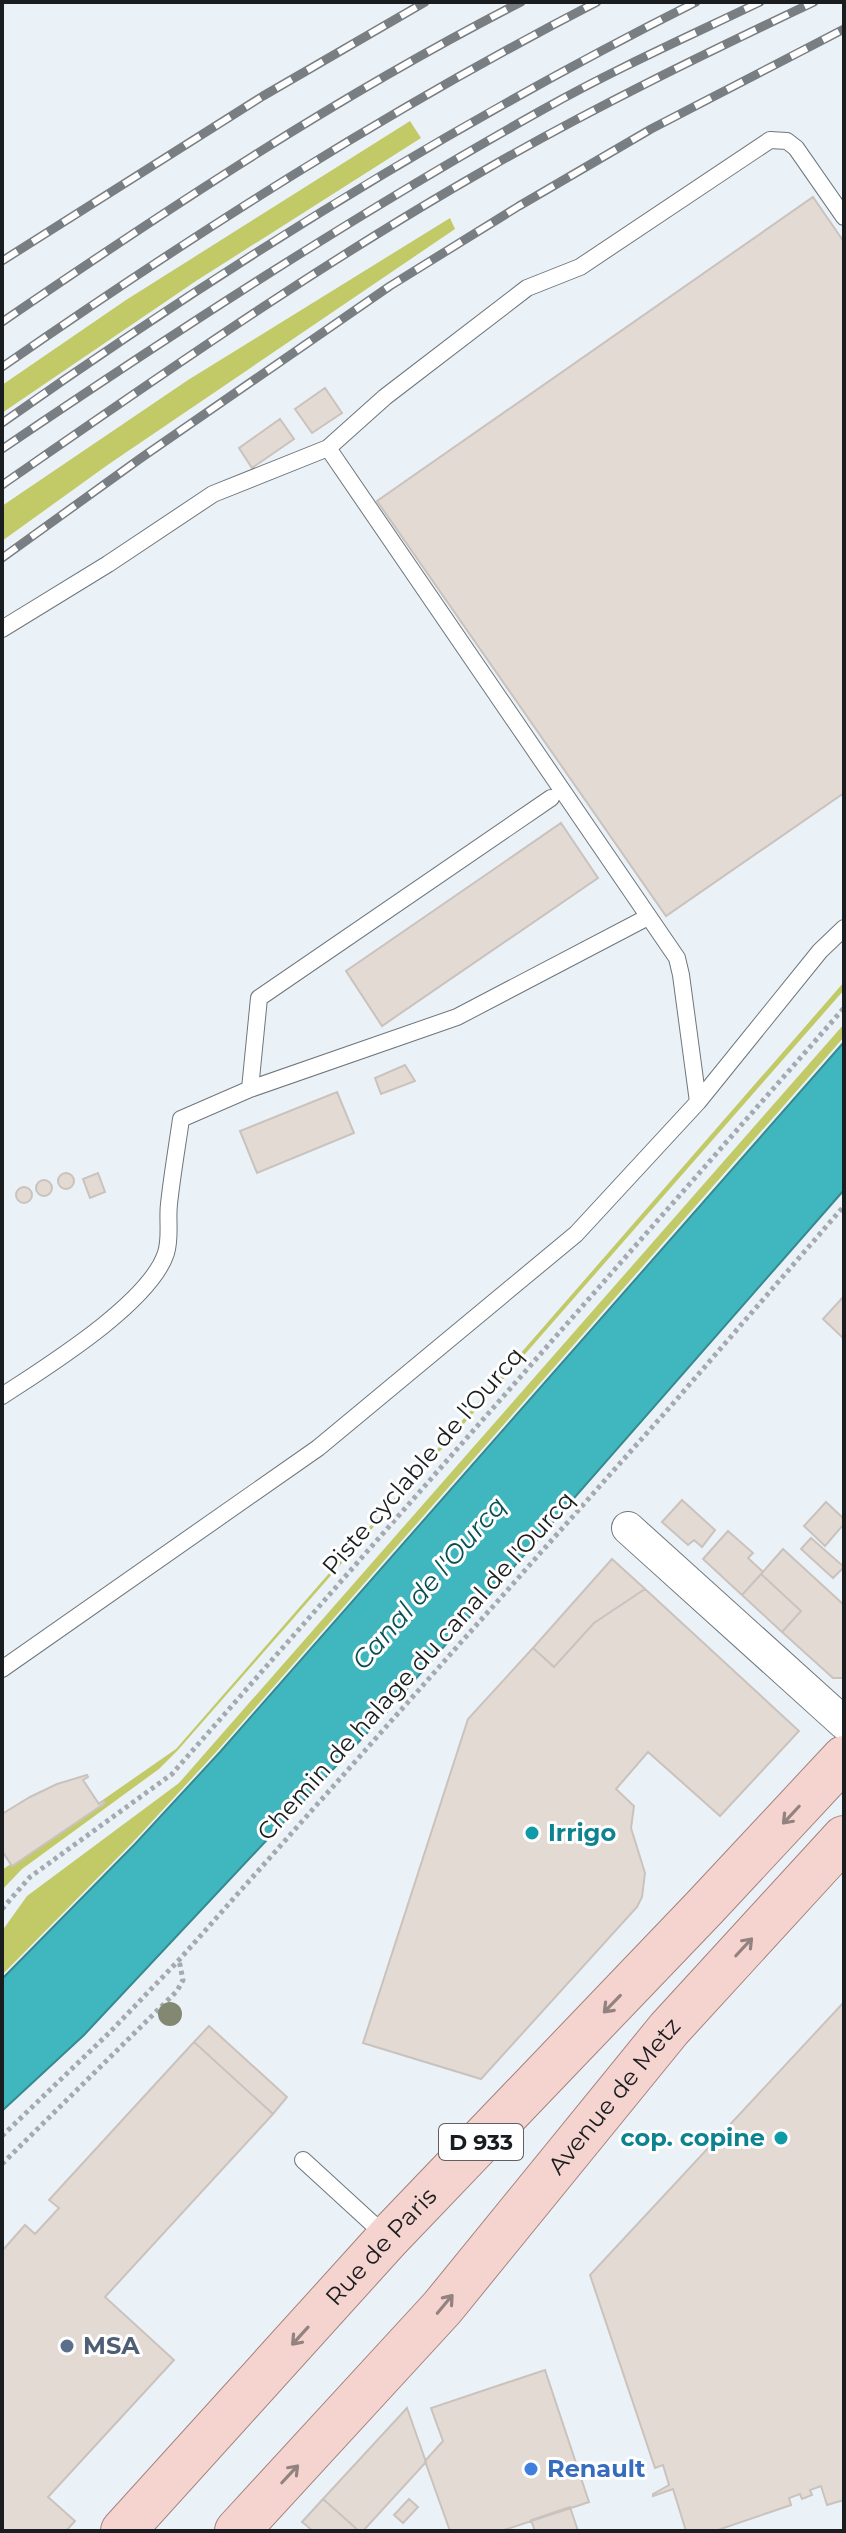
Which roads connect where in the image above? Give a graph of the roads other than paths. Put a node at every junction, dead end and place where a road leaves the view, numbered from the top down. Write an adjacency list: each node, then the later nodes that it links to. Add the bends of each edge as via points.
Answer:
1 (844, 217): 2 (lane, via 796,148 787,141 770,140 580,267 527,288 385,397)
2 (328, 448): 3 (lane, via 213,494); 5 (lane)
3 (2, 629)
4 (551, 798): 7 (lane, via 259,998)
5 (648, 917): 7 (lane, via 457,1017); 8 (lane, via 677,958)
6 (844, 928): 8 (lane)
7 (250, 1089): 9 (lane, via 181,1119 167,1252 156,1272 124,1308)
8 (698, 1102): 11 (lane, via 576,1234 318,1448)
9 (2, 1396)
10 (628, 1528): 12 (street)
11 (2, 1669)
12 (844, 1723)
13 (844, 1758): 16 (main road, Rue de Paris / D 933, one-way to 16)
14 (844, 1838): 18 (main road, Avenue de Metz / D 933, one-way to 14, via 442,2308 669,2029)
15 (303, 2160): 16 (lane)
16 (388, 2238): 17 (main road, Rue de Paris / D 933, one-way to 17)
17 (123, 2531)
18 (237, 2531)

